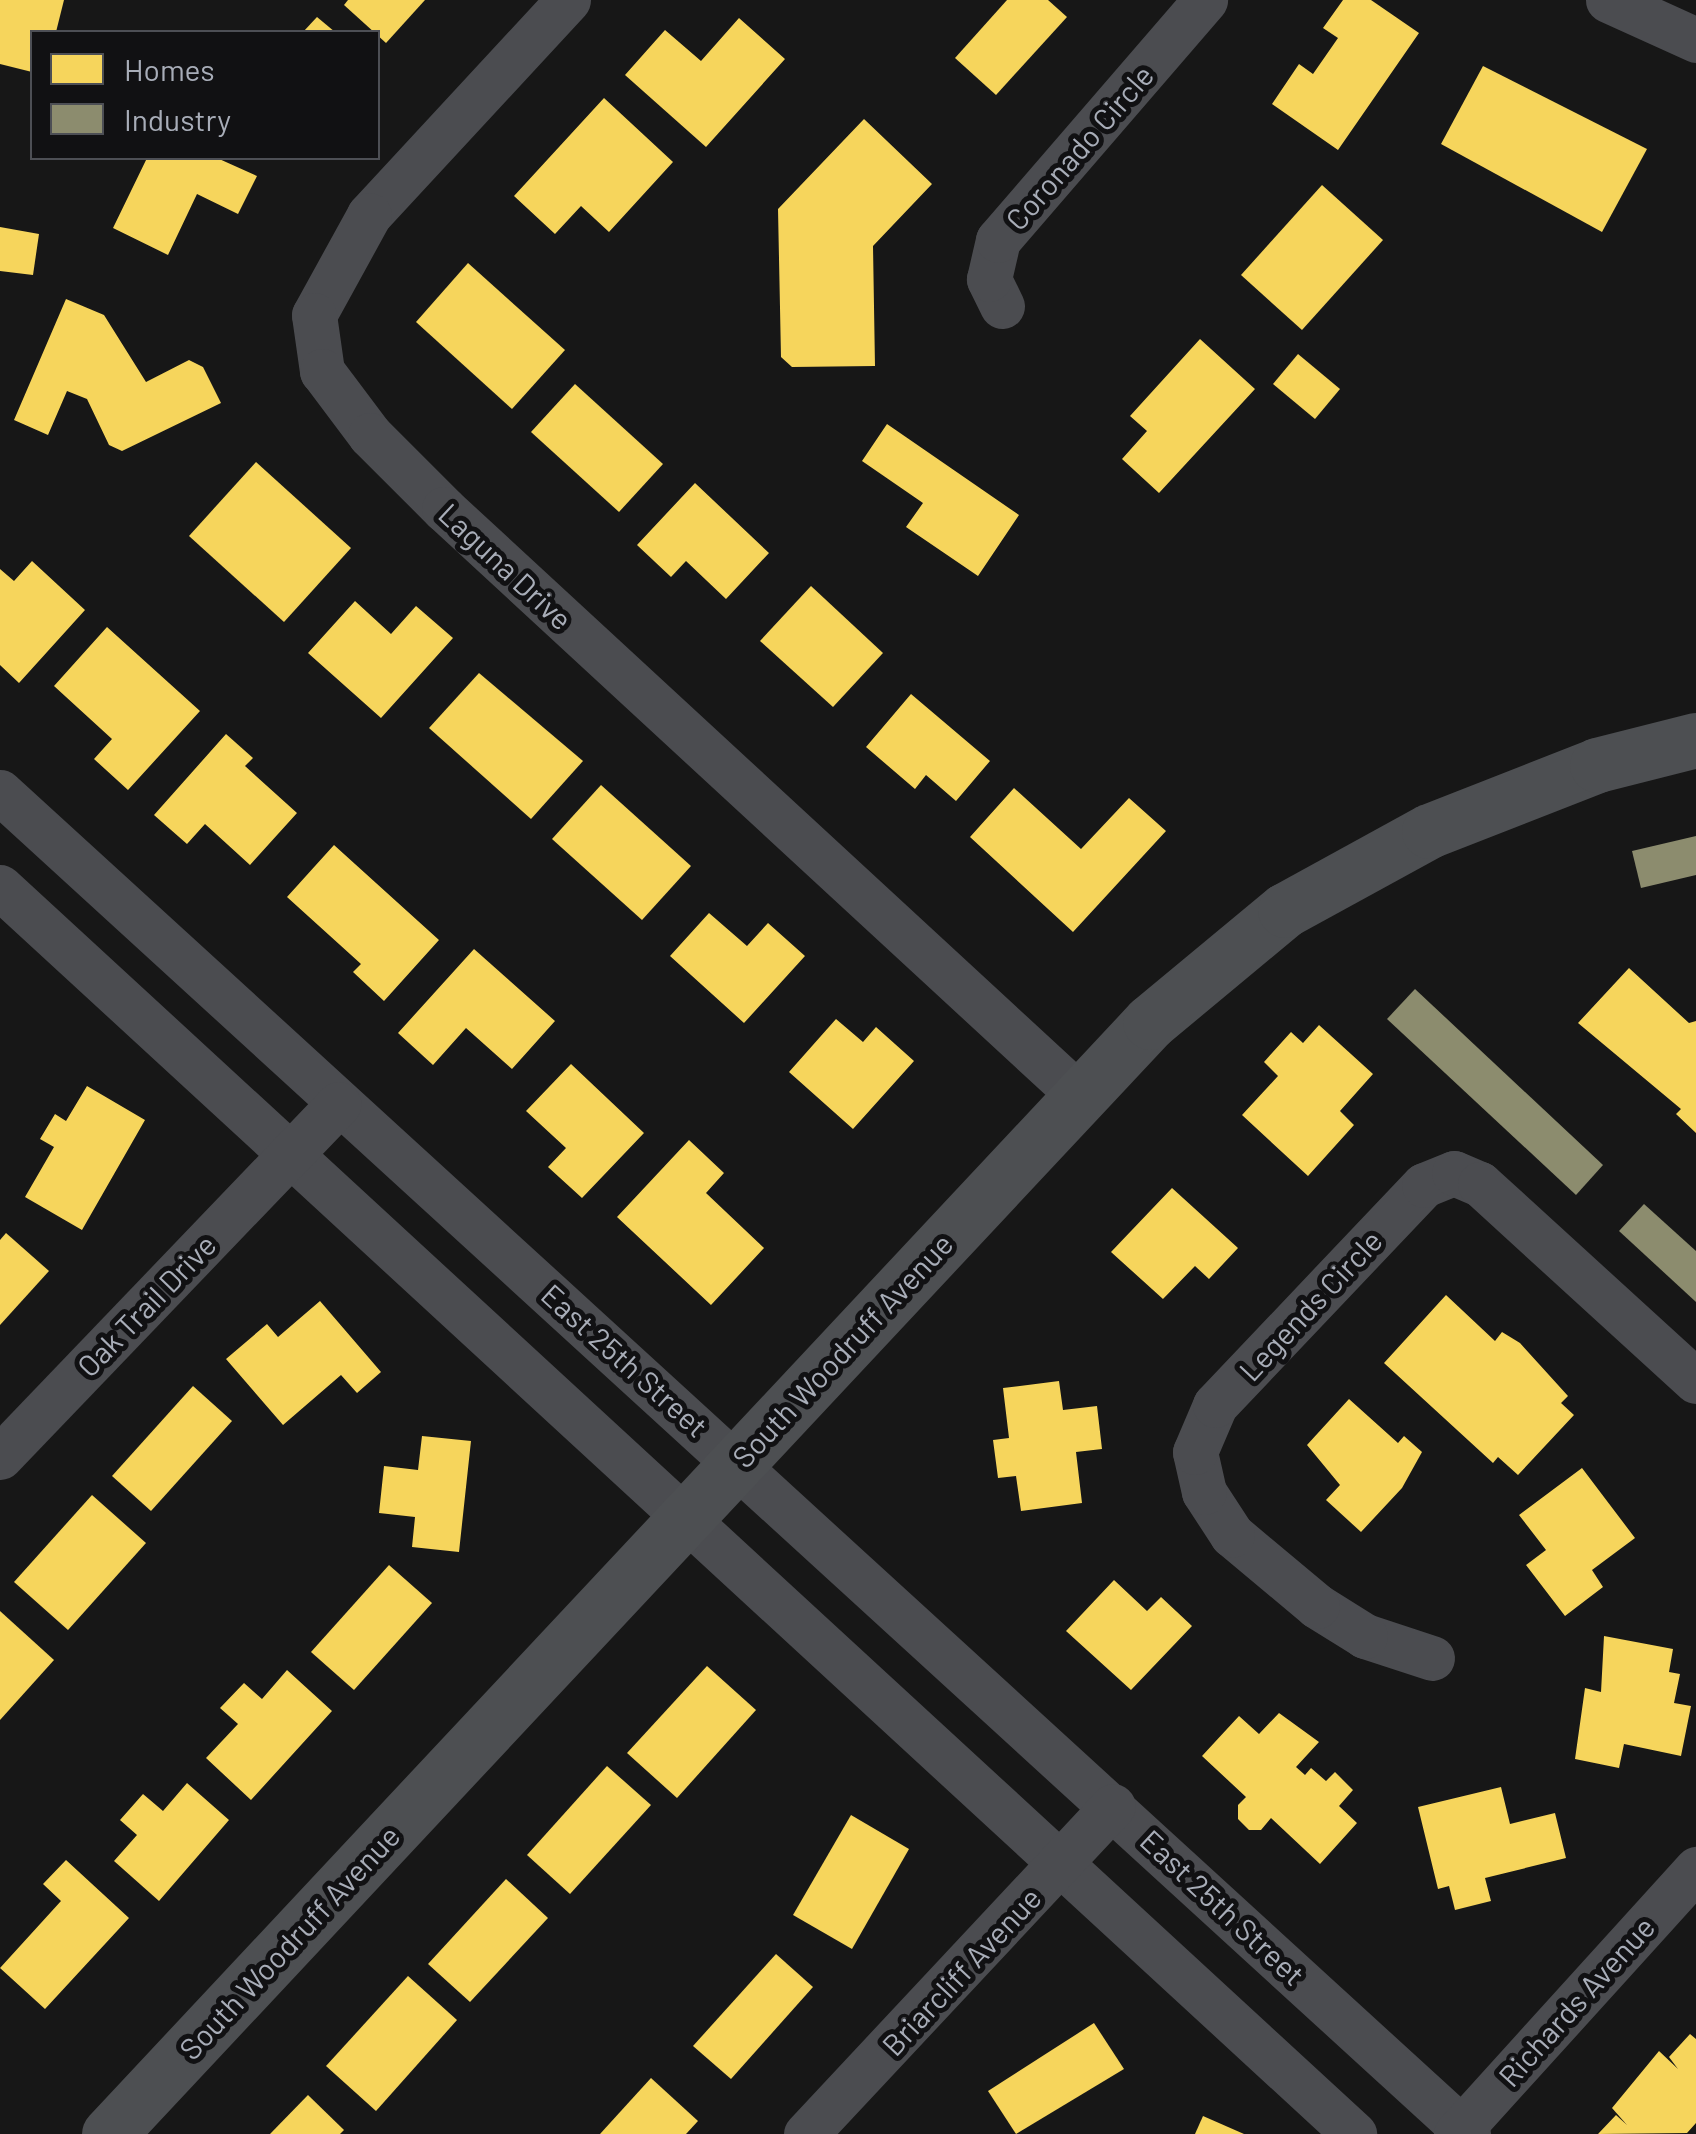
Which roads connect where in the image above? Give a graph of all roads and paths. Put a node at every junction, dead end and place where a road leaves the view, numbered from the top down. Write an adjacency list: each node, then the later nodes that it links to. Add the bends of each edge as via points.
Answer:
1 (568, 0): 9 (street, Laguna Drive, via 369,215 314,316 322,371 370,435 444,509)
2 (1205, 0): 5 (street, Coronado Circle, via 998,240 989,279)
3 (1608, 0): 4 (street)
4 (1696, 40)
5 (1002, 306)
6 (1696, 740): 9 (main road, South Woodruff Avenue, via 1508,795 1285,910 1150,1022)
7 (0, 792): 10 (street, East 25th Street)
8 (0, 886): 11 (street)
9 (1062, 1080): 14 (main road, South Woodruff Avenue)
10 (338, 1104): 11 (street, Oak Trail Drive); 14 (street, East 25th Street)
11 (292, 1153): 13 (street, Oak Trail Drive); 15 (street)
12 (1696, 1381): 16 (street, Legends Circle, via 1480,1184 1454,1173 1410,1199 1215,1406 1195,1452 1204,1492 1232,1535 1316,1606 1365,1636)
13 (0, 1457)
14 (737, 1460): 15 (main road, South Woodruff Avenue); 17 (street, East 25th Street)
15 (685, 1519): 18 (street); 21 (main road, South Woodruff Avenue)
16 (1432, 1658)
17 (1113, 1806): 18 (street, Briarcliff Avenue); 20 (street, East 25th Street)
18 (1061, 1865): 22 (street, Briarcliff Avenue); 23 (street)
19 (1696, 1868): 20 (street, Richards Avenue)
20 (1462, 2132)
21 (109, 2134)
22 (806, 2134)
23 (1354, 2134)

